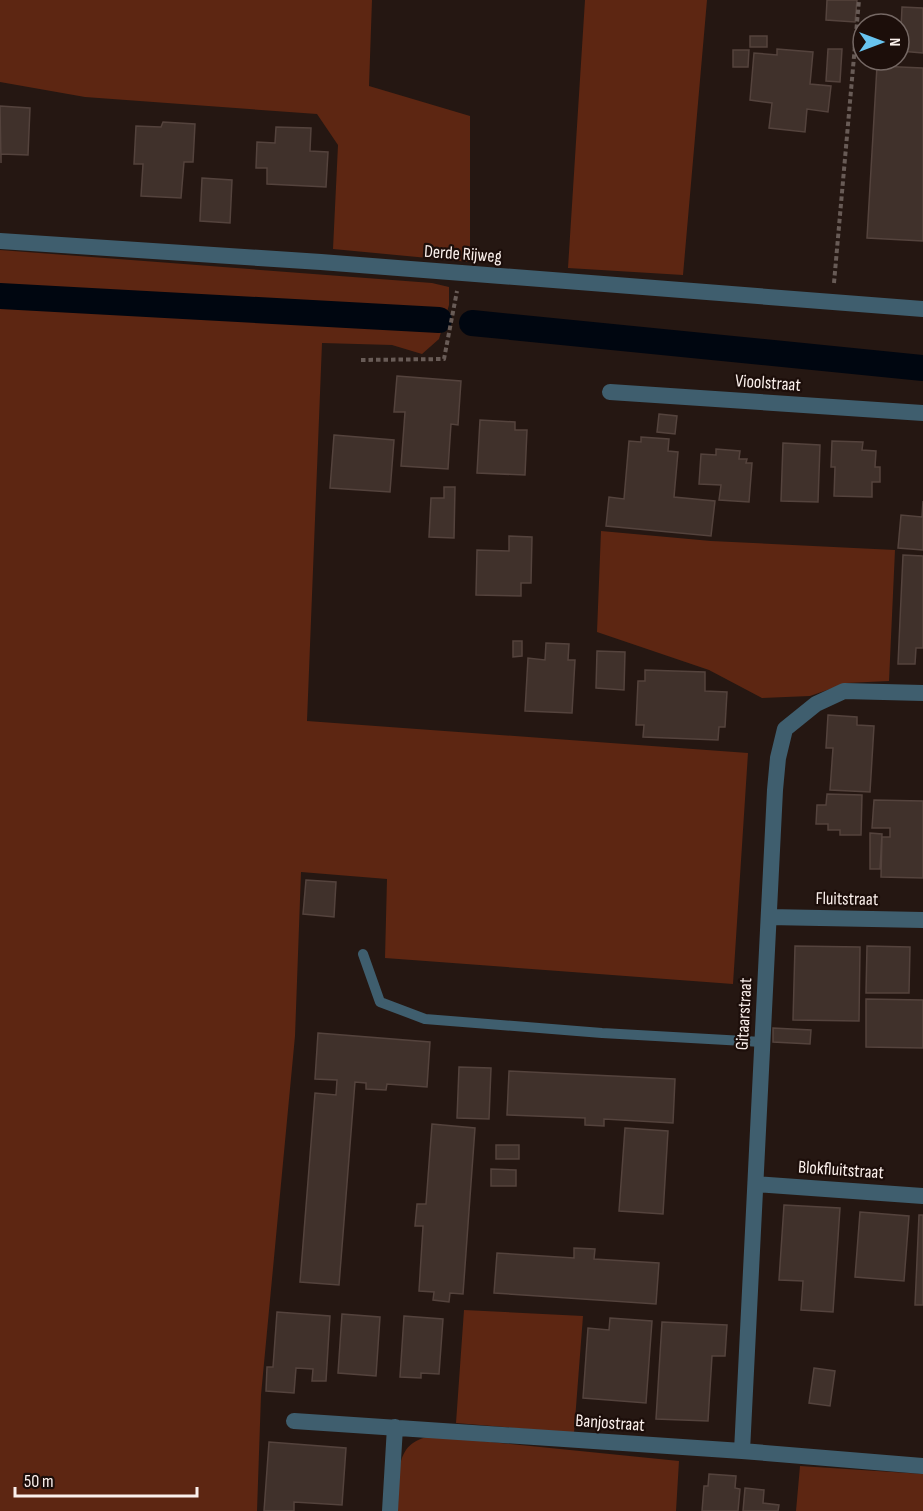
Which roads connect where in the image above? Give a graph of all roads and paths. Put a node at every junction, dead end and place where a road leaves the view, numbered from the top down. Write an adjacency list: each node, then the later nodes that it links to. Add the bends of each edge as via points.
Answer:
1 (859, 0): 4 (path)
2 (0, 241): 3 (street, Derde Rijweg)
3 (460, 273): 4 (street, Derde Rijweg); 6 (path, via 444,360)
4 (832, 302): 5 (street, Derde Rijweg)
5 (923, 309)
6 (361, 360)
7 (610, 392): 8 (street, Vioolstraat)
8 (923, 413)
9 (923, 693): 10 (street, Gitaarstraat, via 844,691 816,704 785,729 778,758)
10 (770, 917): 11 (street, Fluitstraat); 13 (street, Gitaarstraat)
11 (923, 920)
12 (363, 954): 13 (lane, via 380,1002 425,1019)
13 (762, 1042): 14 (street, Gitaarstraat)
14 (756, 1184): 15 (street, Blokfluitstraat); 18 (street, Gitaarstraat)
15 (923, 1196)
16 (294, 1421): 17 (street, Banjostraat)
17 (395, 1428): 18 (street, Banjostraat); 20 (street)
18 (742, 1451): 19 (street, Banjostraat)
19 (923, 1466)
20 (390, 1511)

